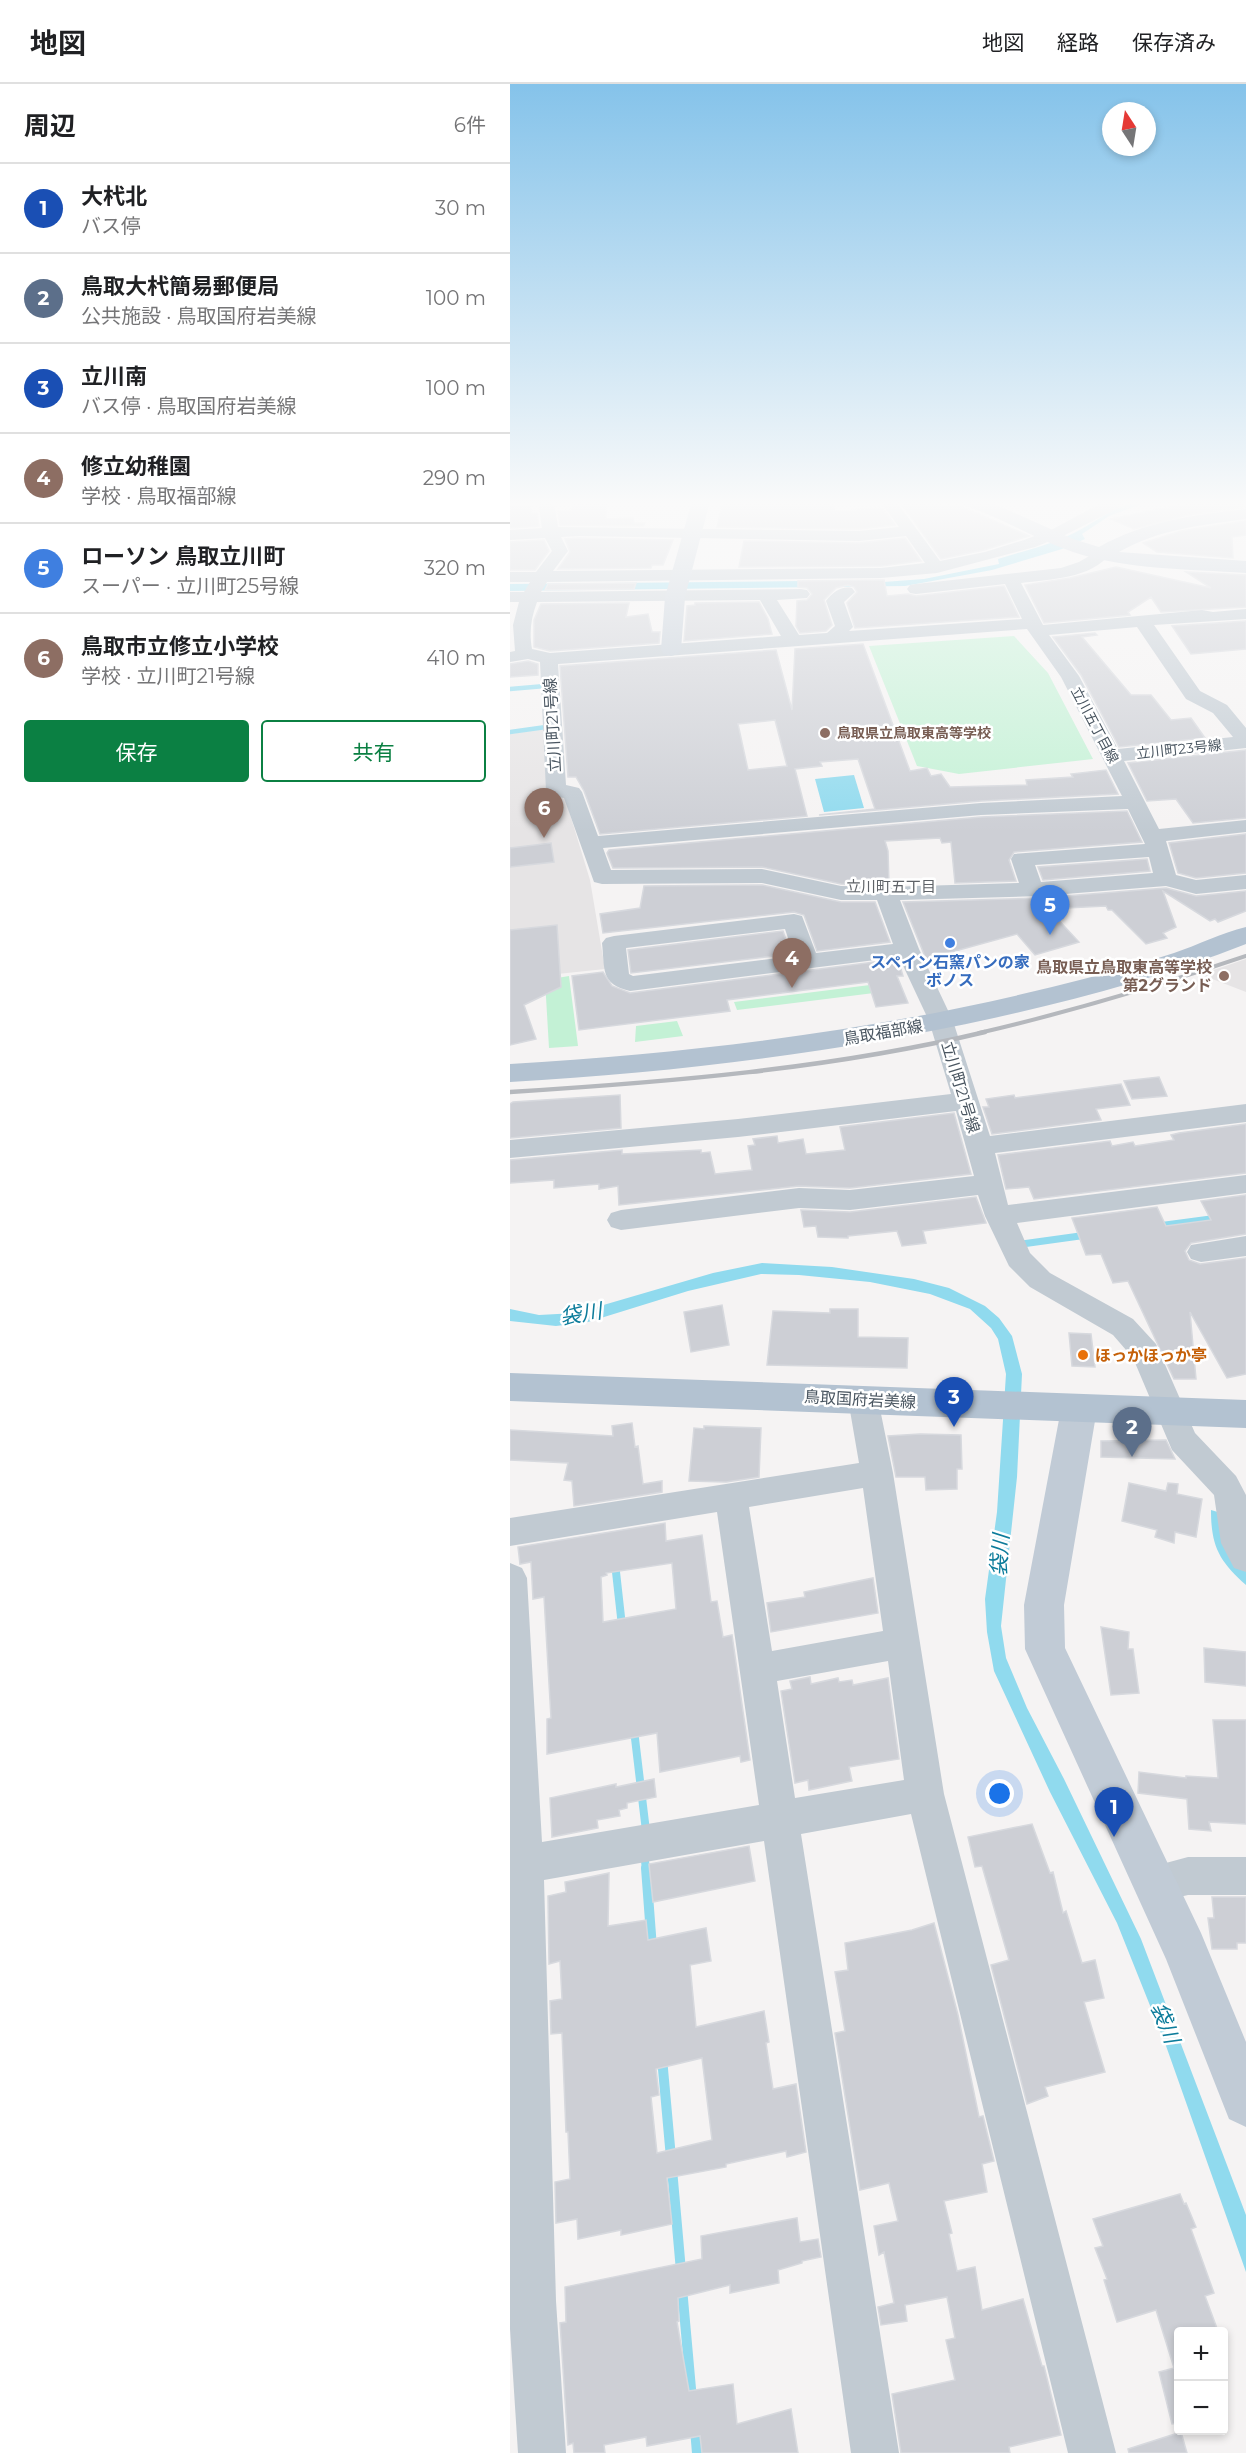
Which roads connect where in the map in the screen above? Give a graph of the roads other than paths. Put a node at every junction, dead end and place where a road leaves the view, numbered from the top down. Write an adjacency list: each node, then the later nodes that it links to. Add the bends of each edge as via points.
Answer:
1 (525, 612): 8 (street, 立川町21号線)
2 (675, 612): 12 (street)
3 (774, 612): 11 (street)
4 (838, 612): 10 (street, via 844,627 836,633)
5 (1028, 612): 9 (street, 立川五丁目線)
6 (1246, 614): 7 (street)
7 (1142, 621): 9 (street); 14 (street, via 1193,695 1220,708)
8 (516, 626): 13 (street, 立川町21号線)
9 (1036, 627): 10 (street); 15 (street, 立川五丁目線, via 1070,676)
10 (837, 638): 11 (street)
11 (794, 640): 12 (street)
12 (671, 650): 13 (street)
13 (529, 657): 18 (street, 立川町21号線, via 555,791 572,792)
14 (1246, 741): 15 (street, 立川町23号線)
15 (1111, 756): 16 (street, 立川五丁目線)
16 (1135, 802): 18 (street, via 981,809); 19 (street, 立川五丁目線)
17 (1246, 826): 19 (street)
18 (589, 843): 23 (street, 立川町21号線, via 602,877 762,876 841,893)
19 (1155, 843): 20 (street, 立川五丁目線); 22 (street, via 1022,858)
20 (1166, 879): 21 (street, via 1196,887); 22 (street)
21 (1246, 882)
22 (1032, 889): 23 (street)
23 (886, 894): 25 (street, 立川町21号線)
24 (1246, 935): 27 (main road, 鳥取福部線, via 1048,998)
25 (907, 949): 26 (street); 27 (street, 立川町21号線)
26 (807, 961): 26 (street, via 630,984 618,978 614,943 794,921)
27 (941, 1021): 28 (main road, 鳥取福部線, via 756,1053 646,1065); 29 (street, 立川町21号線)
28 (510, 1073)
29 (966, 1101): 31 (street, 立川町21号線); 32 (street, via 705,1133)
30 (1246, 1113): 31 (street)
31 (980, 1146): 33 (street, 立川町21号線)
32 (510, 1149)
33 (990, 1184): 35 (street, 立川町21号線); 36 (street, via 850,1200 799,1198)
34 (1246, 1184): 35 (street)
35 (999, 1216): 42 (street, 立川町21号線, via 1024,1266 1040,1280 1133,1336 1146,1352)
36 (621, 1220)
37 (1246, 1246): 38 (street)
38 (1202, 1252)
39 (510, 1387): 40 (main road, 鳥取国府岩美線)
40 (863, 1399): 41 (main road, 鳥取国府岩美線); 44 (street)
41 (1060, 1408): 42 (main road, 鳥取国府岩美線); 56 (street, via 1042,1631 1045,1649)
42 (1171, 1413): 43 (main road, 鳥取国府岩美線); 46 (street, 立川町21号線, via 1183,1441 1225,1485)
43 (1246, 1414)
44 (877, 1473): 45 (street); 50 (street)
45 (731, 1497): 47 (street); 51 (street)
46 (1240, 1513): 48 (street, 立川町21号線, via 1238,1543)
47 (510, 1532)
48 (1246, 1558)
49 (510, 1578): 54 (street)
50 (903, 1643): 51 (street); 52 (street)
51 (757, 1669): 53 (street)
52 (925, 1794): 53 (street); 61 (street)
53 (780, 1820): 54 (street); 60 (street)
54 (524, 1864): 58 (street)
55 (1246, 1876): 56 (street, via 1188,1876)
56 (1154, 1884): 57 (street, via 1185,1949)
57 (1246, 2102)
58 (522, 2303): 59 (street)
59 (542, 2453)
60 (875, 2453)
61 (1092, 2453)

